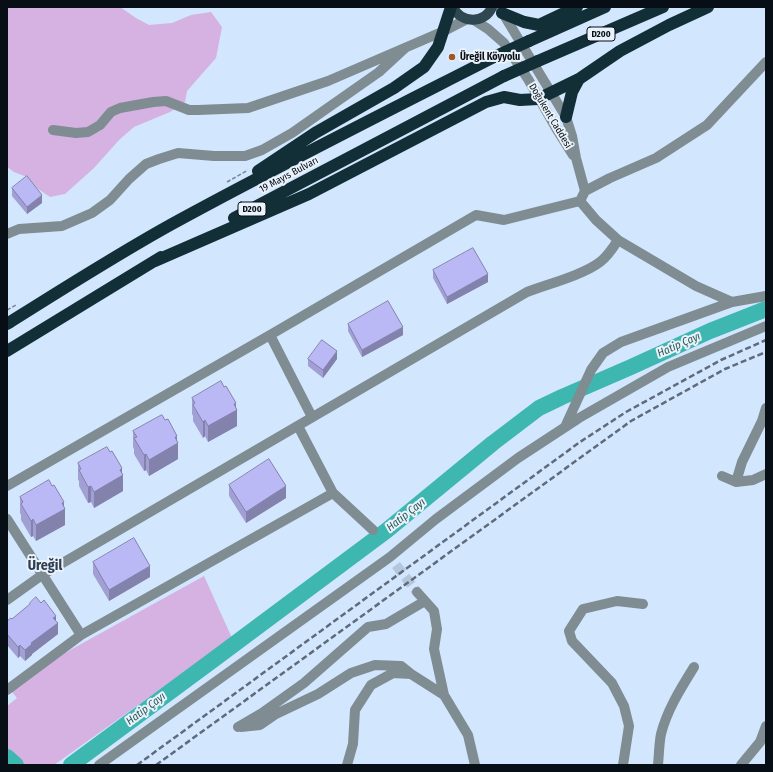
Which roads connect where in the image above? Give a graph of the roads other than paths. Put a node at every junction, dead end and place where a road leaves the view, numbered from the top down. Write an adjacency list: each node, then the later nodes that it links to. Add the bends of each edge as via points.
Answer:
1 (452, 7): 7 (main road, via 460,16); 8 (highway)
2 (577, 7): 6 (highway, via 539,25 524,22)
3 (605, 7): 19 (highway, 19 Mayıs Bulvarı / D200, bridge, via 494,57)
4 (663, 7): 22 (highway, 19 Mayıs Bulvarı / D200, bridge, via 504,76)
5 (708, 7): 11 (highway, via 620,51)
6 (498, 9): 7 (main road, via 480,19); 12 (street, Doğukent Caddesi)
7 (470, 20): 8 (street); 13 (street, Doğukent Caddesi, via 488,30 504,44 528,79)
8 (444, 31): 9 (street); 19 (highway, via 438,47 424,67)
9 (405, 48): 15 (street, via 328,81 248,108 189,110 166,101 153,102 111,112 100,125 88,132); 20 (street, via 373,76 292,133 262,150 245,156 178,153 159,158 146,164 110,200 92,213 62,226 19,229)
10 (766, 62): 17 (street, via 707,125 656,158)
11 (579, 80): 12 (highway); 14 (highway, via 572,92)
12 (552, 93): 13 (highway); 14 (street, Doğukent Caddesi)
13 (538, 99): 16 (street, Doğukent Caddesi); 22 (highway, via 520,100 504,97 486,102 309,194)
14 (566, 117): 16 (street, Doğukent Caddesi)
15 (53, 130)
16 (576, 158): 17 (street)
17 (585, 191): 18 (street)
18 (580, 201): 21 (street); 27 (street, via 504,220 476,215)
19 (172, 224): 25 (highway, 19 Mayıs Bulvarı / D200)
20 (7, 234)
21 (618, 240): 24 (street, via 696,286); 30 (street, via 609,254 588,270 527,292)
22 (155, 261): 28 (highway, 19 Mayıs Bulvarı / D200)
23 (766, 296): 24 (street)
24 (732, 302): 32 (street, via 621,342 603,353 591,370)
25 (7, 324)
26 (766, 326): 32 (street, via 668,367)
27 (270, 335): 30 (street); 36 (street)
28 (7, 351)
29 (766, 408): 35 (street)
30 (312, 417): 31 (street)
31 (298, 426): 37 (street); 42 (street)
32 (565, 427): 40 (street, via 518,458)
33 (766, 474): 35 (street, via 753,480)
34 (722, 476): 35 (street)
35 (736, 482)
36 (7, 486)
37 (333, 493): 39 (street); 47 (street)
38 (7, 519): 42 (street)
39 (372, 530)
40 (390, 557): 41 (street); 53 (street)
41 (396, 565)
42 (42, 575): 44 (street); 47 (street)
43 (417, 592): 45 (street)
44 (7, 600)
45 (425, 601): 49 (street, via 386,624 368,628 304,683 238,727 260,725 351,673 375,665 401,666); 51 (street, via 434,611 437,629 434,649)
46 (643, 604): 56 (street, via 617,601 583,609 569,631 572,641 612,683 624,706 629,726)
47 (81, 635): 50 (street)
48 (694, 667): 57 (street, via 678,692 667,717 661,734)
49 (411, 674): 51 (street); 54 (street, via 392,673 371,685 354,710 353,744)
50 (7, 690)
51 (444, 695): 55 (street, via 468,735)
52 (766, 726): 58 (street, via 760,742)
53 (99, 765)
54 (347, 765)
55 (475, 765)
56 (623, 765)
57 (658, 765)
58 (741, 765)

